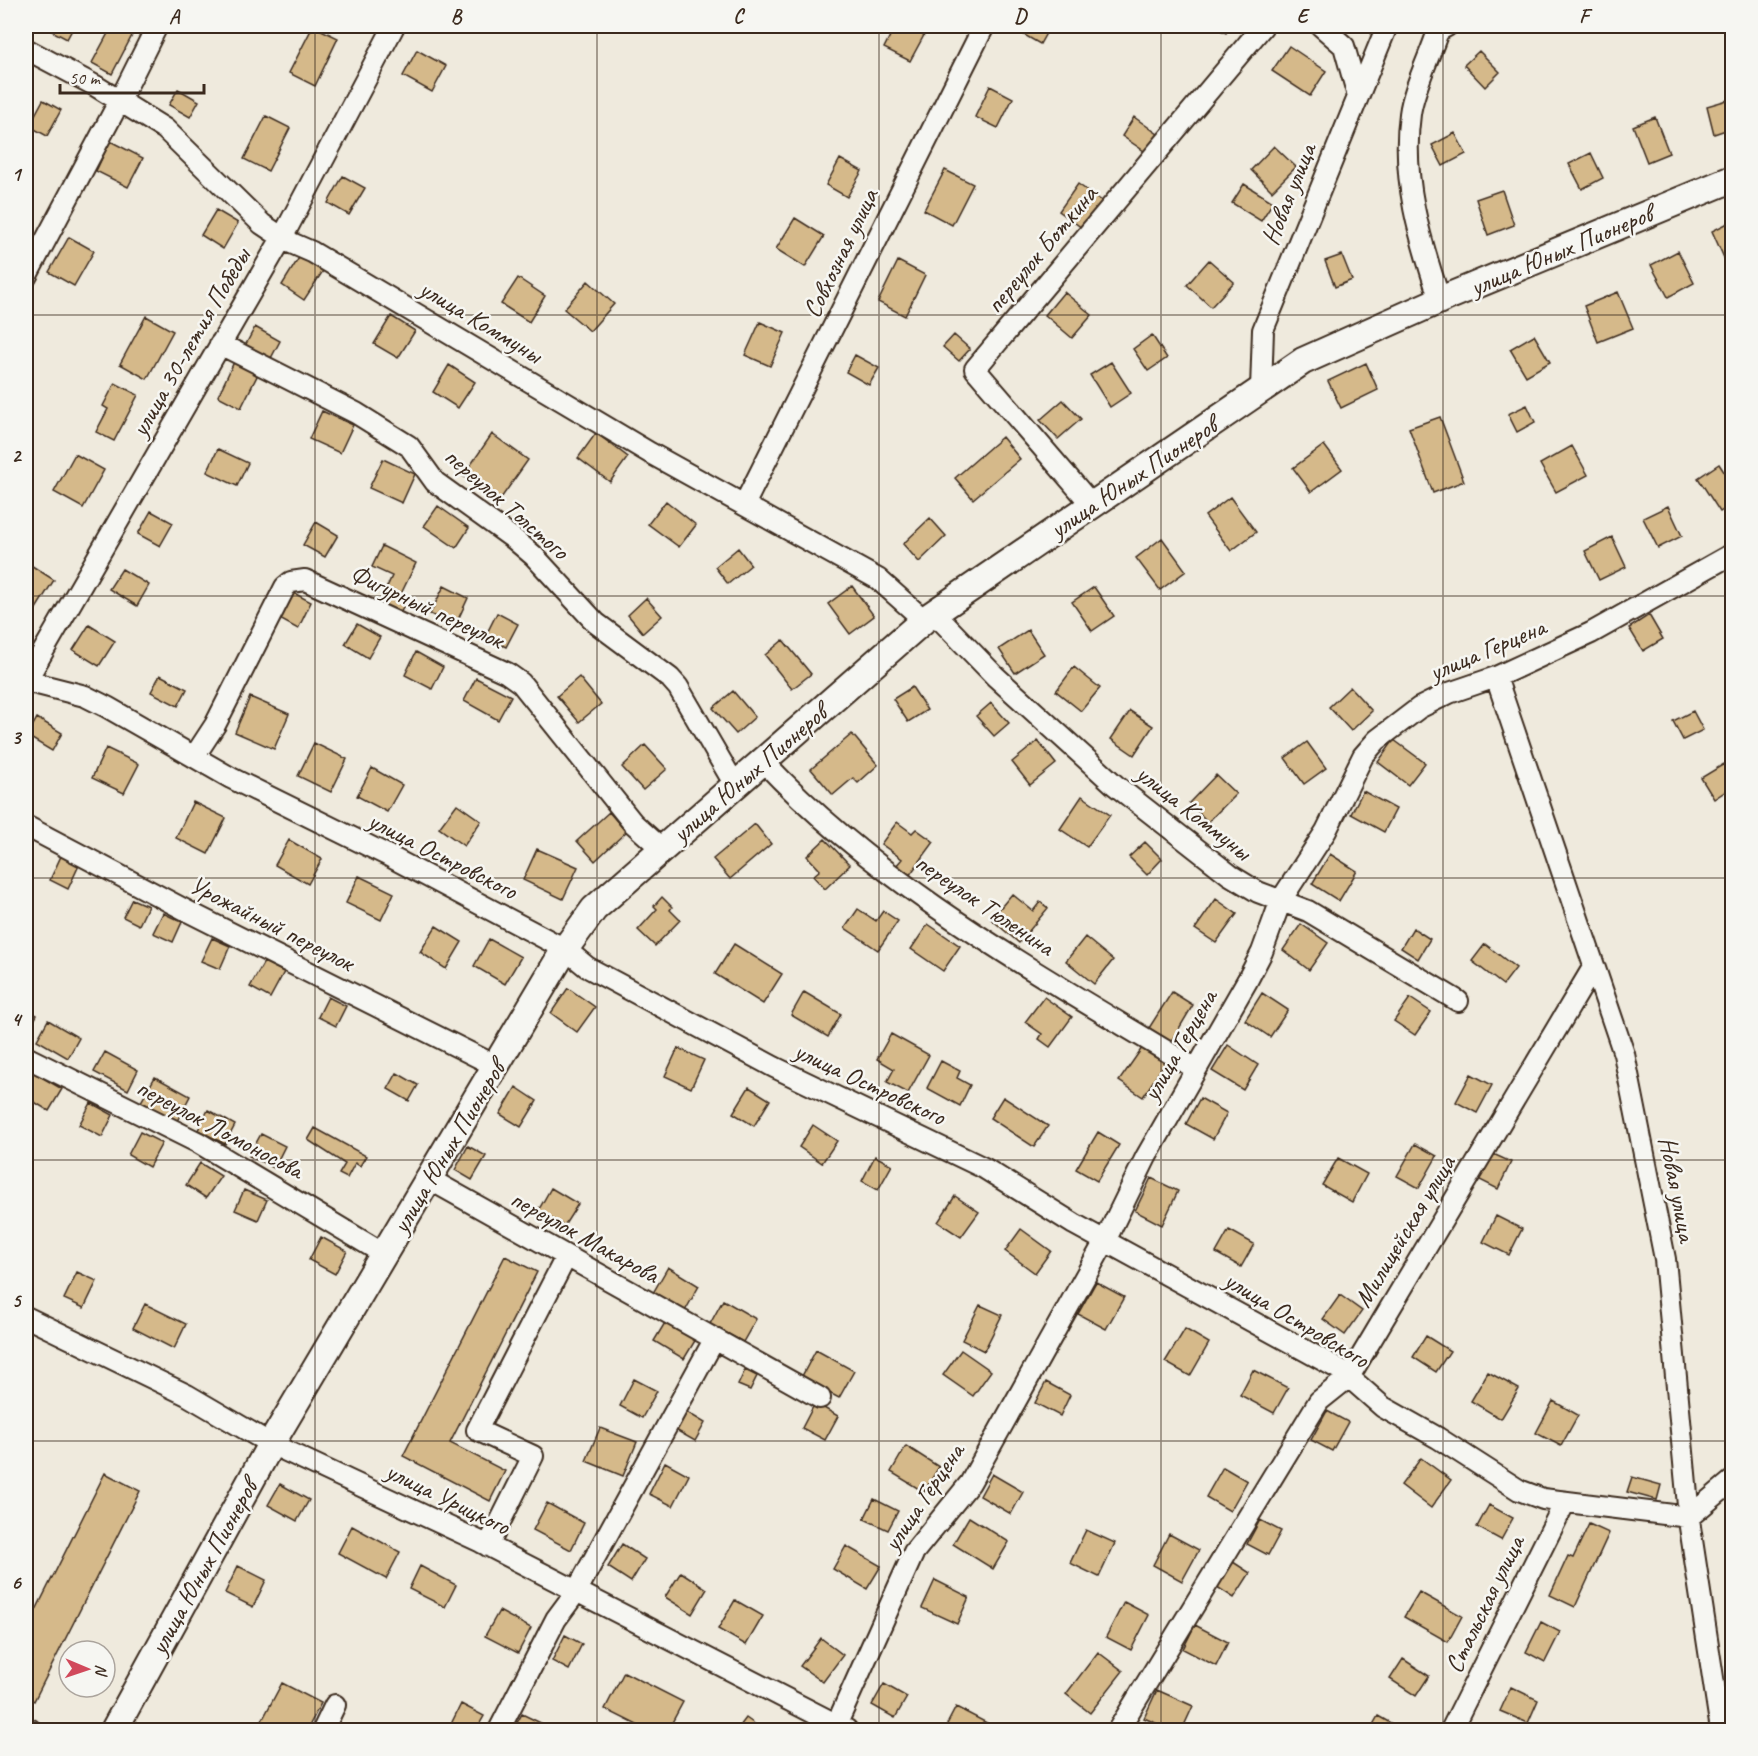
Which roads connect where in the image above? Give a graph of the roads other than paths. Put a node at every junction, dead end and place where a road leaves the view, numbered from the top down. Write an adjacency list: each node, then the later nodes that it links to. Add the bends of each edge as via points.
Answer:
1 (157, 26): 10 (street)
2 (394, 26): 12 (street, улица 30-летия Победы)
3 (984, 26): 17 (street, Совхозная улица)
4 (1263, 26): 18 (street, переулок Боткина, via 975,369)
5 (1321, 26): 9 (street, via 1344,46)
6 (1387, 26): 9 (street, Новая улица)
7 (1447, 26): 14 (street, via 1438,31 1410,113 1409,185 1421,244)
8 (26, 50): 10 (street, улица Коммуны)
9 (1358, 96): 16 (street, Новая улица, via 1263,330)
10 (119, 102): 12 (street, улица Коммуны, via 165,129 262,224); 13 (street)
11 (1732, 179): 14 (main road, улица Юных Пионеров)
12 (282, 237): 15 (street, улица 30-летия Победы); 17 (street, улица Коммуны)
13 (26, 277)
14 (1440, 300): 16 (main road, улица Юных Пионеров, via 1303,361)
15 (220, 344): 22 (street, улица 30-летия Победы); 25 (street, переулок Толстого, via 356,413 409,446 435,482 514,539 596,623 670,678)
16 (1261, 389): 18 (main road, улица Юных Пионеров)
17 (744, 505): 20 (street, улица Коммуны, via 878,579)
18 (1092, 505): 20 (main road, улица Юных Пионеров)
19 (1732, 554): 21 (street, улица Герцена, via 1591,633)
20 (929, 616): 24 (main road, улица Юных Пионеров); 28 (street, улица Коммуны, via 1115,785 1247,887)
21 (1496, 677): 28 (street, улица Герцена, via 1419,708 1377,740 1363,756 1308,862); 30 (street, Новая улица)
22 (26, 681): 23 (street, улица Островского, via 85,696)
23 (194, 757): 27 (street, Фигурный переулок, via 216,724 285,587 305,580 507,673 521,683 633,822); 29 (street, улица Островского)
24 (763, 761): 25 (main road, улица Юных Пионеров); 34 (street, переулок Тюленина, via 823,821 932,903 1000,951)
25 (735, 785): 27 (main road, улица Юных Пионеров)
26 (26, 826): 33 (street, Урожайный переулок)
27 (662, 849): 29 (main road, улица Юных Пионеров, via 594,909)
28 (1281, 900): 31 (street, улица Коммуны, via 1308,911); 34 (street, улица Герцена, via 1262,952)
29 (565, 949): 33 (main road, улица Юных Пионеров); 36 (street, улица Островского, via 586,967 774,1067 964,1157)
30 (1594, 966): 41 (street, Милицейская улица); 46 (street, Новая улица, via 1624,1054 1665,1259)
31 (1458, 1001)
32 (26, 1057): 37 (street, переулок Ломоносова, via 199,1143)
33 (496, 1066): 35 (main road, улица Юных Пионеров)
34 (1196, 1069): 36 (street, улица Герцена, via 1146,1156)
35 (429, 1179): 37 (main road, улица Юных Пионеров); 38 (street, переулок Макарова)
36 (1105, 1241): 41 (street, улица Островского); 51 (street, улица Герцена, via 970,1483 914,1552)
37 (384, 1254): 43 (main road, улица Юных Пионеров)
38 (566, 1257): 40 (street, переулок Макарова); 47 (street, via 477,1430 533,1456)
39 (26, 1317): 43 (street, улица Урицкого, via 187,1395)
40 (714, 1340): 42 (street, переулок Макарова); 48 (street)
41 (1349, 1377): 45 (street, улица Островского, via 1383,1407 1519,1490 1535,1498); 56 (street, Милицейская улица, via 1319,1401)
42 (820, 1398)
43 (271, 1444): 47 (street, улица Урицкого); 53 (main road, улица Юных Пионеров)
44 (1732, 1481): 46 (street)
45 (1565, 1502): 46 (street, улица Островского); 57 (street, Стальская улица)
46 (1689, 1517): 58 (street, Новая улица)
47 (488, 1546): 48 (street, улица Урицкого)
48 (576, 1592): 51 (street, улица Урицкого); 55 (street, via 550,1629)
49 (335, 1706): 54 (street)
50 (26, 1727): 52 (street)
51 (839, 1729)
52 (31, 1731)
53 (114, 1731)
54 (323, 1731)
55 (499, 1731)
56 (1118, 1731)
57 (1451, 1731)
58 (1721, 1731)

